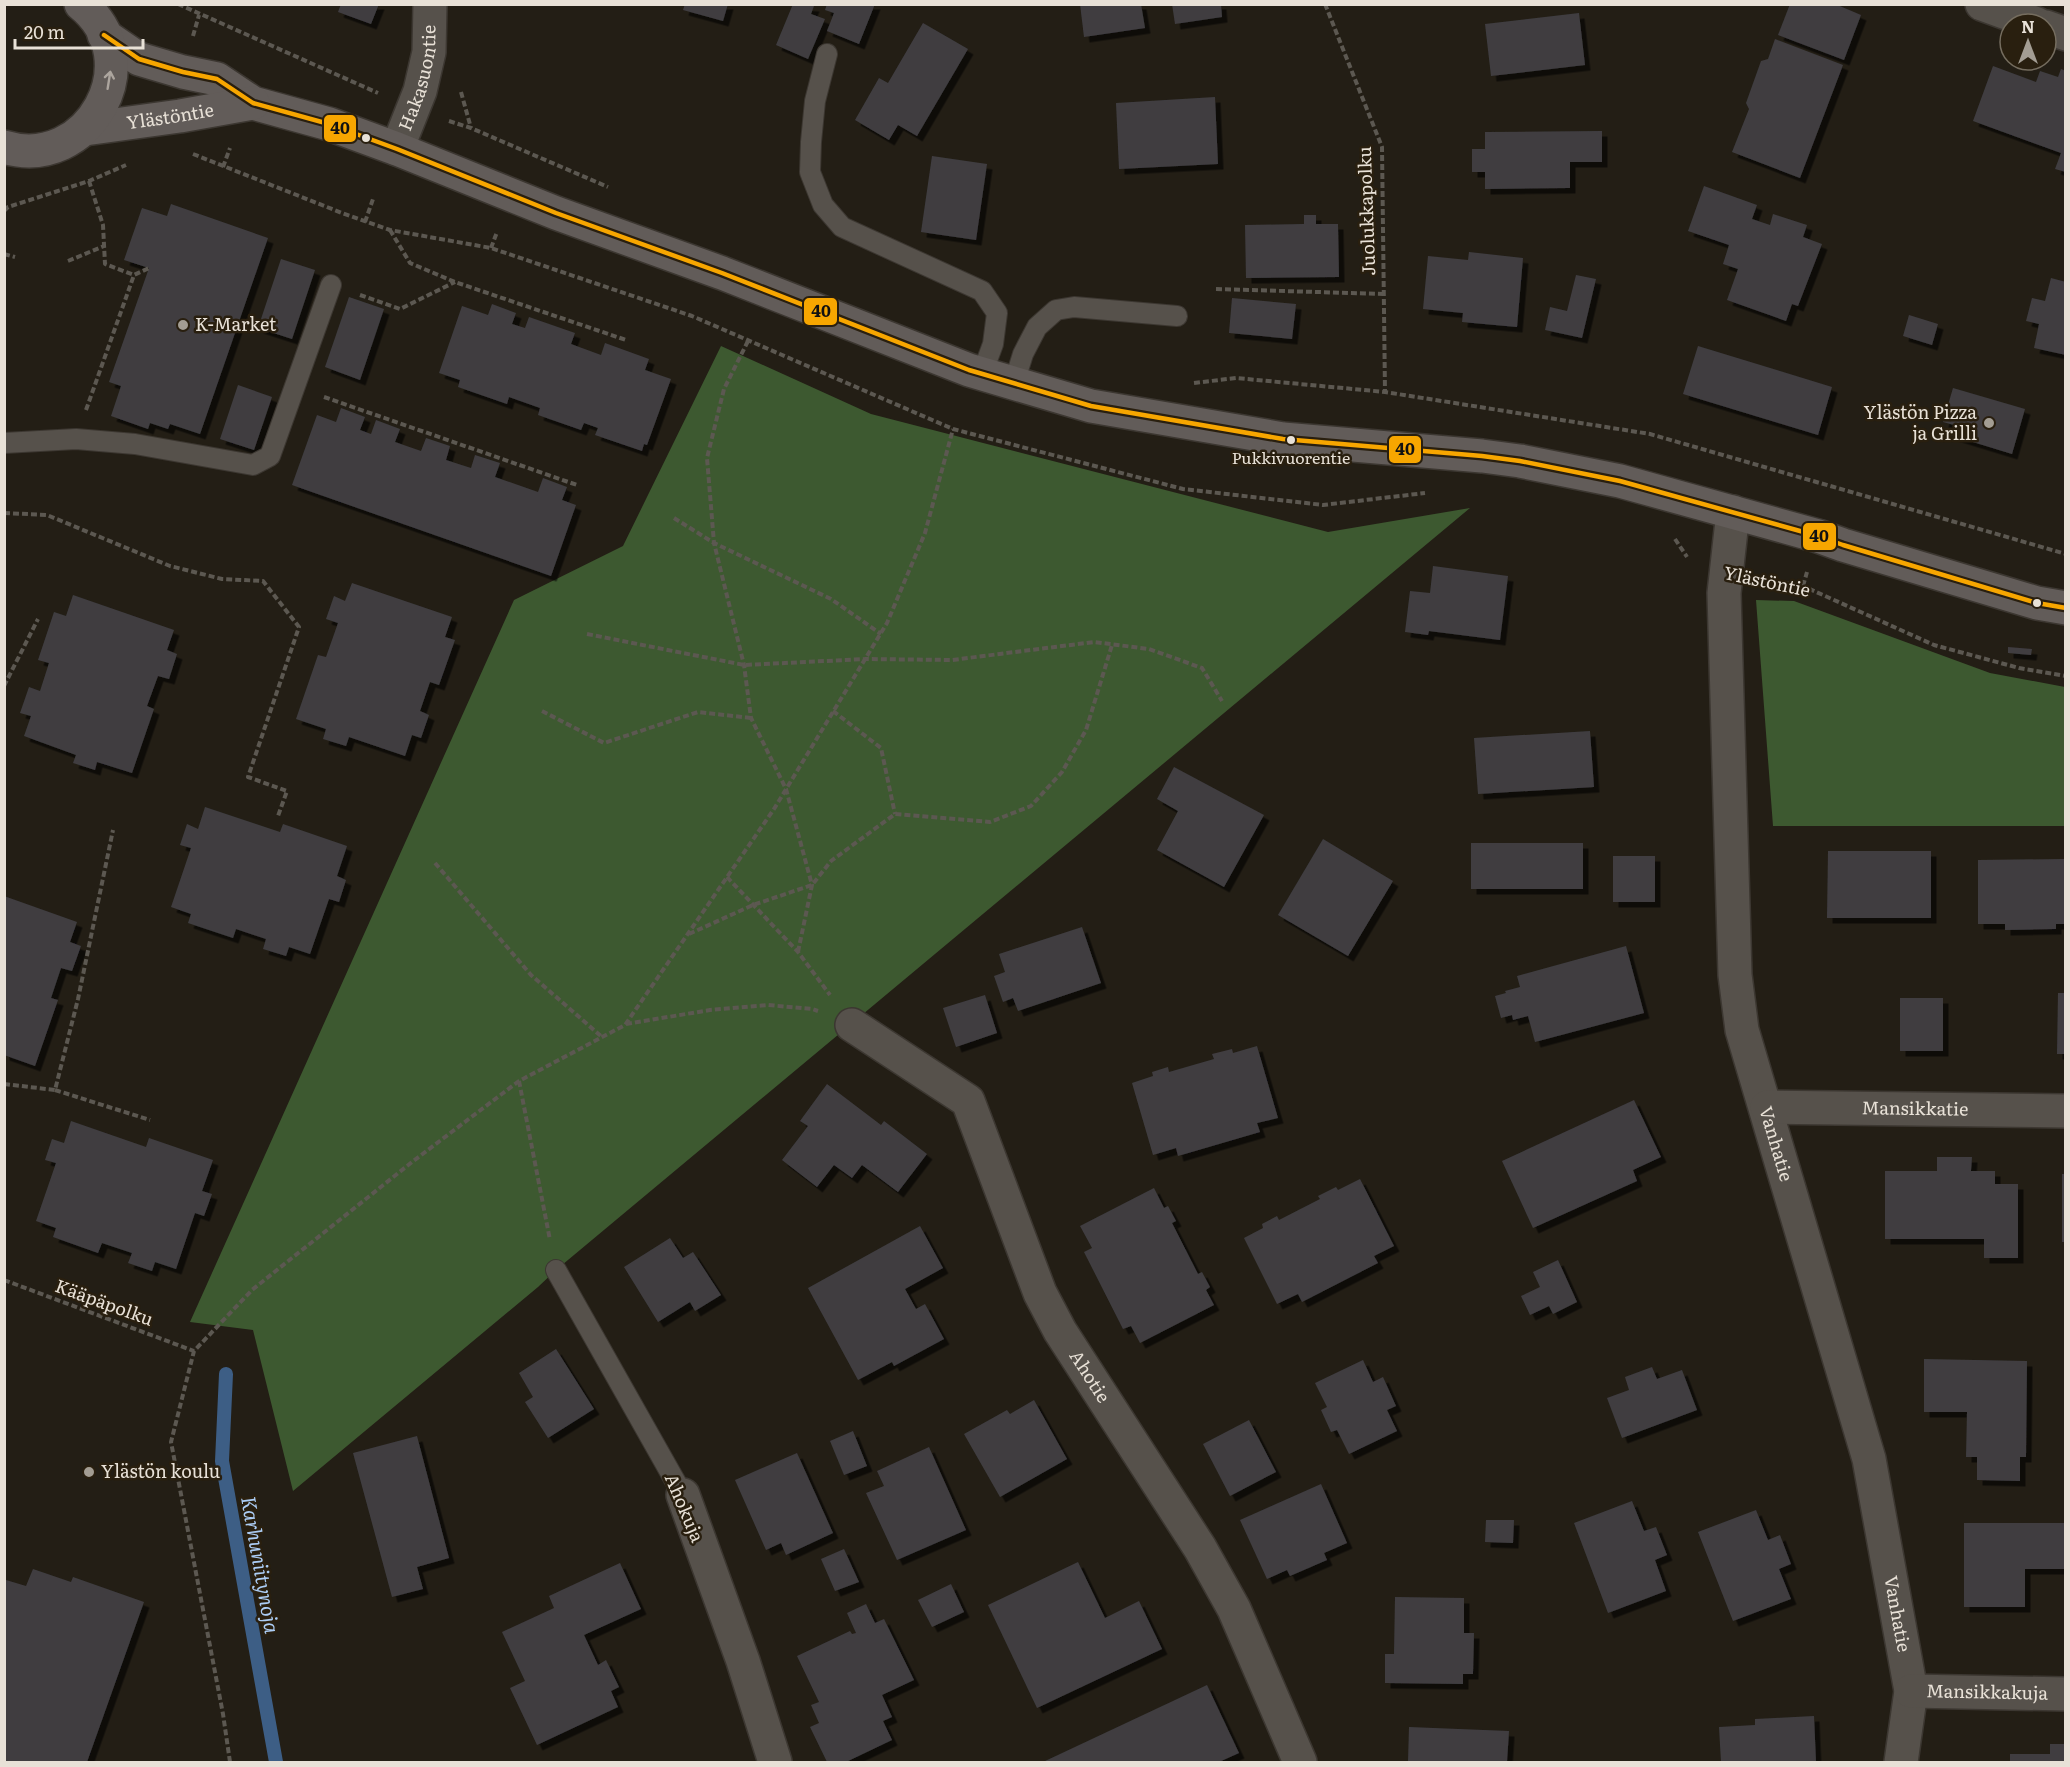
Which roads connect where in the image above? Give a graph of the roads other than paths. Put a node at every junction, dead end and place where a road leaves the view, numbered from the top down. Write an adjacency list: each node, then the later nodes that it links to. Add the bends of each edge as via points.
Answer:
1 (81, 4): 5 (main road, Ylästöntie)
2 (430, 4): 9 (street, Hakasuontie, via 429,52 420,91)
3 (1982, 4): 4 (street)
4 (2004, 12)
5 (104, 35): 7 (main road, Ylästöntie, via 139,59 217,79); 8 (main road, Ylästöntie, one-way to 5, via 103,105 111,79 111,58)
6 (827, 54): 13 (lane, via 815,101 810,172 823,205 842,227 982,291 998,313 993,344)
7 (253, 103): 8 (main road, Ylästöntie); 9 (main road, Ylästöntie, via 329,124)
8 (85, 129): 10 (main road, Ylästöntie, via 42,150)
9 (397, 149): 13 (main road, Ylästöntie)
10 (7, 150)
11 (331, 285): 15 (lane, via 270,456 253,465 135,444 75,439)
12 (1177, 316): 14 (lane, via 1074,307 1056,310 1037,327)
13 (982, 374): 14 (main road, Ylästöntie)
14 (1014, 383): 16 (main road, Ylästöntie, via 1091,406 1283,439 1520,461 1620,480)
15 (4, 443)
16 (1733, 512): 17 (main road, Ylästöntie, via 2037,603); 19 (street, Vanhatie, via 1724,593 1735,975 1742,1030)
17 (2066, 608)
18 (852, 1025): 26 (street, Ahotie, via 968,1101 1040,1293 1060,1332 1200,1548 1234,1608)
19 (1767, 1107): 20 (street, Mansikkatie); 23 (street, Vanhatie, via 1869,1459)
20 (2066, 1111)
21 (556, 1270): 22 (lane, Ahokuja)
22 (682, 1495): 25 (street, Ahokuja, via 743,1661)
23 (1911, 1691): 24 (street, Mansikkakuja); 27 (street, Vanhatie)
24 (2066, 1694)
25 (775, 1762)
26 (1300, 1762)
27 (1901, 1762)

